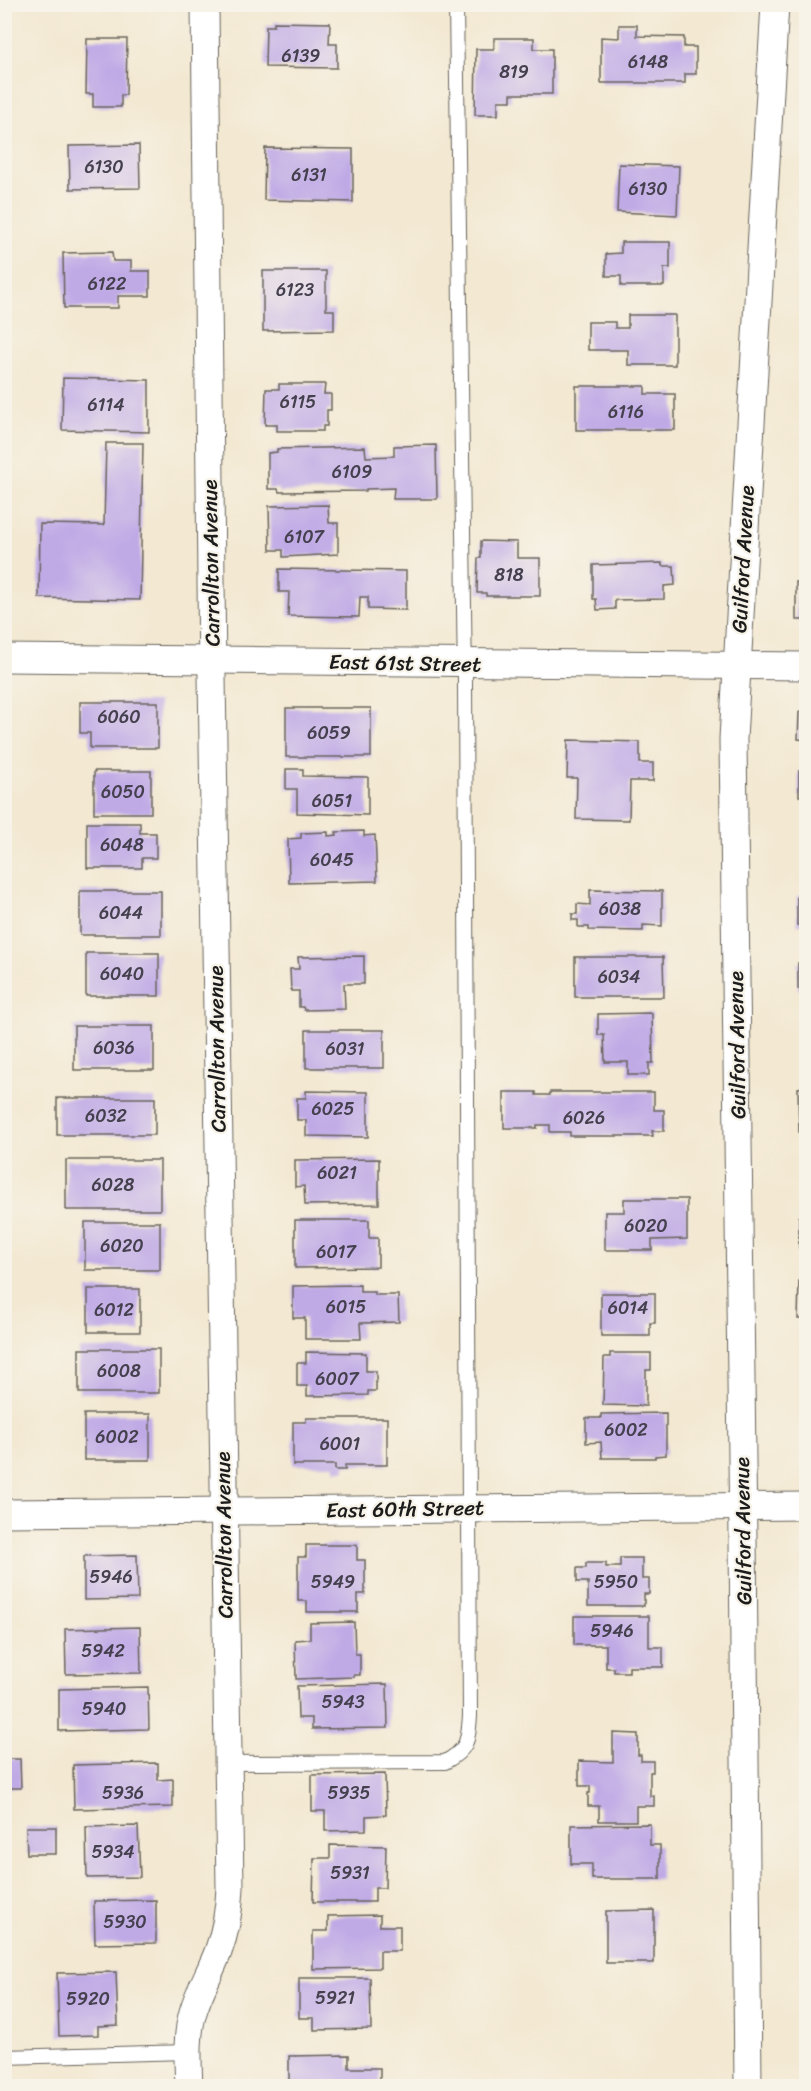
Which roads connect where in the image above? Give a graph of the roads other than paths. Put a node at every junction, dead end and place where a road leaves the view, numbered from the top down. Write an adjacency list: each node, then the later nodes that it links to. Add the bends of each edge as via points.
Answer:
1 (205, 4): 5 (street, Carrollton Avenue)
2 (456, 4): 6 (lane)
3 (775, 4): 7 (street, Guilford Avenue)
4 (4, 658): 5 (street, East 61st Street)
5 (212, 661): 6 (street, East 61st Street); 12 (street, Carrollton Avenue)
6 (465, 663): 7 (street, East 61st Street); 11 (lane)
7 (737, 666): 8 (street, East 61st Street); 9 (street, Guilford Avenue, via 733,739)
8 (807, 666)
9 (743, 1506): 10 (street, East 60th Street); 11 (street, East 60th Street); 18 (street, Guilford Avenue)
10 (807, 1506)
11 (469, 1509): 12 (street, East 60th Street); 14 (lane, via 470,1716 464,1748 446,1762)
12 (223, 1511): 13 (street, East 60th Street); 14 (street, Carrollton Avenue)
13 (4, 1513)
14 (227, 1763): 15 (street, Carrollton Avenue, via 228,1915 217,1955 192,2015)
15 (188, 2052): 16 (lane); 17 (street, Carrollton Avenue)
16 (4, 2056)
17 (189, 2086)
18 (748, 2086)

